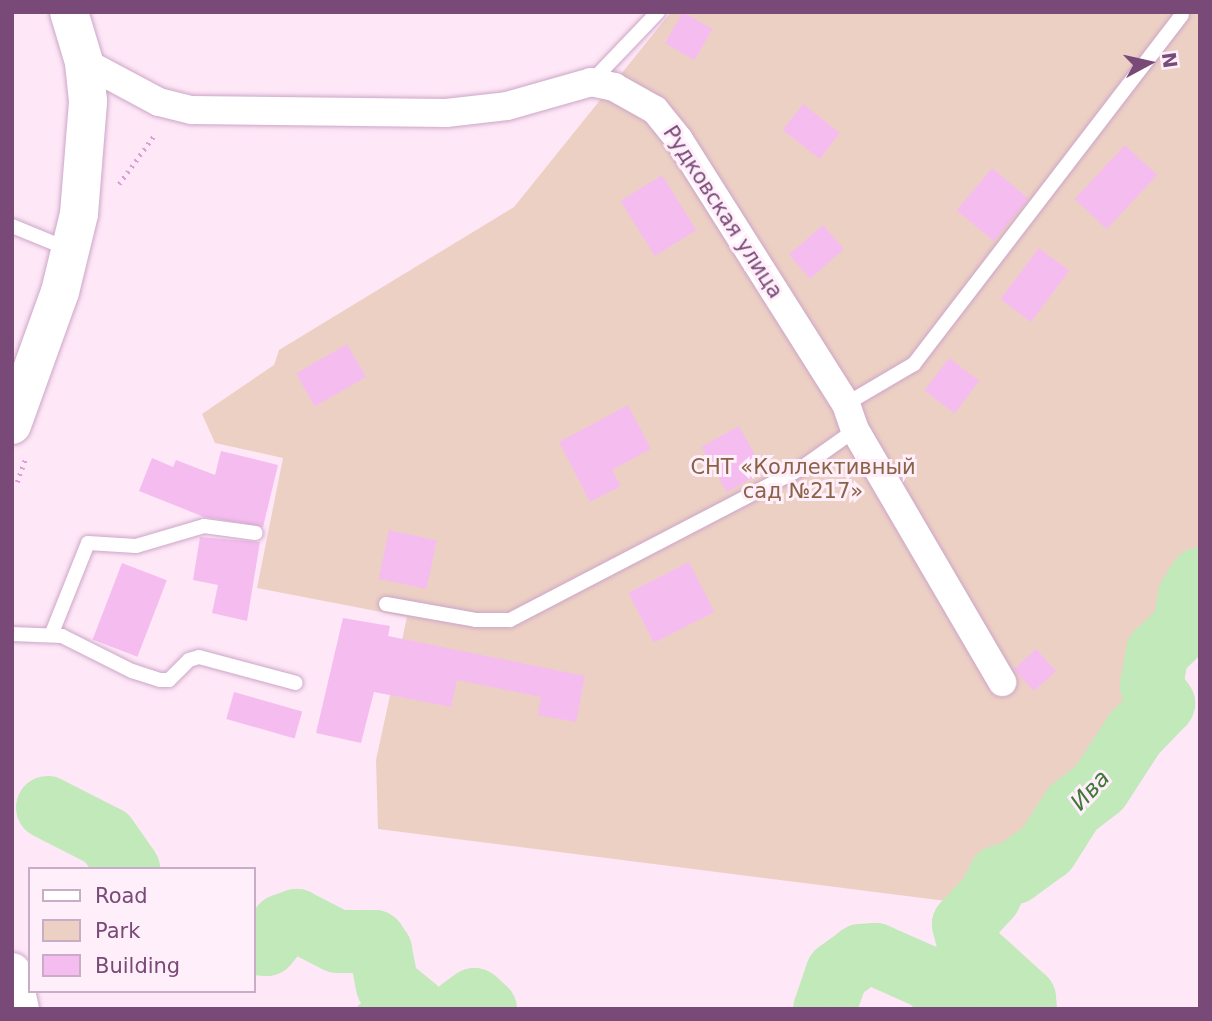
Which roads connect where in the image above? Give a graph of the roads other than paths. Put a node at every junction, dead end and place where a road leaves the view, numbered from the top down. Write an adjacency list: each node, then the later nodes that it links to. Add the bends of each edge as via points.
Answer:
1 (69, 12): 4 (street)
2 (659, 12): 5 (lane)
3 (1182, 15): 8 (lane, via 914,364)
4 (83, 62): 5 (street, via 175,107 282,114 446,113 516,104); 7 (street, via 88,142)
5 (591, 82): 8 (street, Рудковская улица, via 614,87 654,110 679,140)
6 (12, 226): 7 (lane)
7 (72, 251): 9 (street)
8 (851, 417): 11 (lane, via 800,470 510,620 488,621); 14 (street, Рудковская улица)
9 (12, 425)
10 (256, 533): 13 (lane, via 204,526 136,546 88,542)
11 (386, 604)
12 (12, 634): 13 (lane)
13 (52, 634): 15 (lane, via 160,680 169,680 199,657)
14 (1002, 682)
15 (296, 683)
16 (12, 972): 17 (street)
17 (20, 1009)

